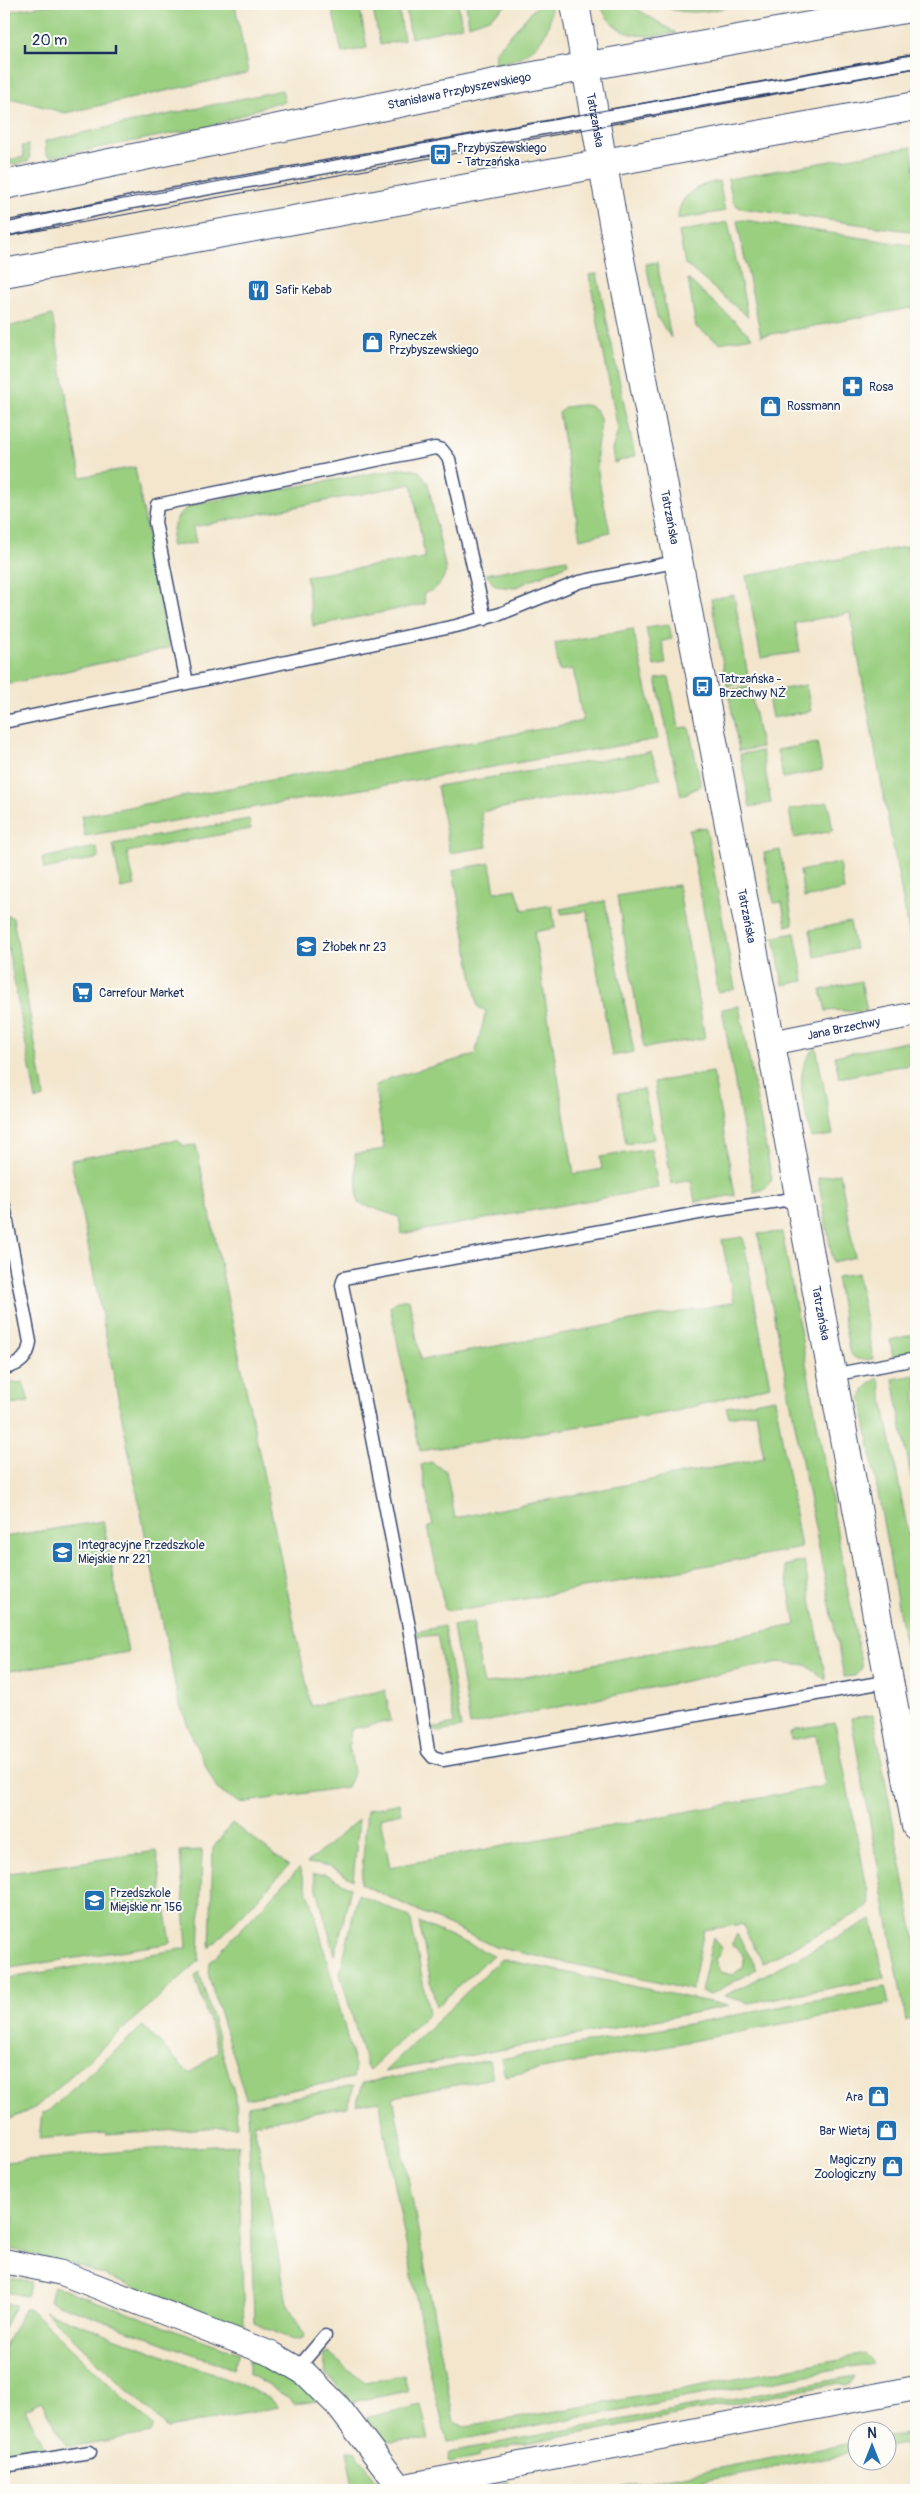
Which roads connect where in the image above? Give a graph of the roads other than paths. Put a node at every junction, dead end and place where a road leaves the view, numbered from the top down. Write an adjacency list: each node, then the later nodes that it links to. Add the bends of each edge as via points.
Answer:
1 (575, 4): 4 (street, Tatrzańska)
2 (916, 7): 4 (street, Stanisława Przybyszewskiego)
3 (916, 61): 6 (lane)
4 (586, 66): 6 (street, Tatrzańska); 8 (street, Stanisława Przybyszewskiego)
5 (916, 106): 7 (street)
6 (595, 120): 7 (street, Tatrzańska); 9 (lane, via 471,139 132,202)
7 (603, 163): 10 (street); 11 (street, Tatrzańska)
8 (4, 185)
9 (4, 230)
10 (4, 273)
11 (679, 561): 12 (lane, via 579,582); 16 (street, Tatrzańska)
12 (485, 619): 13 (lane); 13 (lane, via 449,460 442,450 435,448 157,505 155,522)
13 (187, 683): 14 (lane)
14 (4, 722)
15 (916, 1014): 16 (street, Jana Brzechwy)
16 (770, 1043): 17 (street, Tatrzańska)
17 (799, 1198): 21 (street, Tatrzańska); 22 (lane, via 704,1212 344,1278 342,1285 409,1627 428,1751 433,1757 443,1760)
18 (4, 1206): 20 (lane, via 30,1342 24,1361)
19 (916, 1359): 21 (lane)
20 (4, 1368)
21 (832, 1375): 22 (street, Tatrzańska)
22 (890, 1681): 23 (street, Tatrzańska)
23 (916, 1826)
24 (4, 2261): 26 (street, via 62,2274 274,2355)
25 (324, 2336): 26 (lane)
26 (298, 2368): 30 (street, via 337,2405)
27 (916, 2388): 30 (street)
28 (90, 2452): 29 (lane)
29 (4, 2466)
30 (401, 2488)

